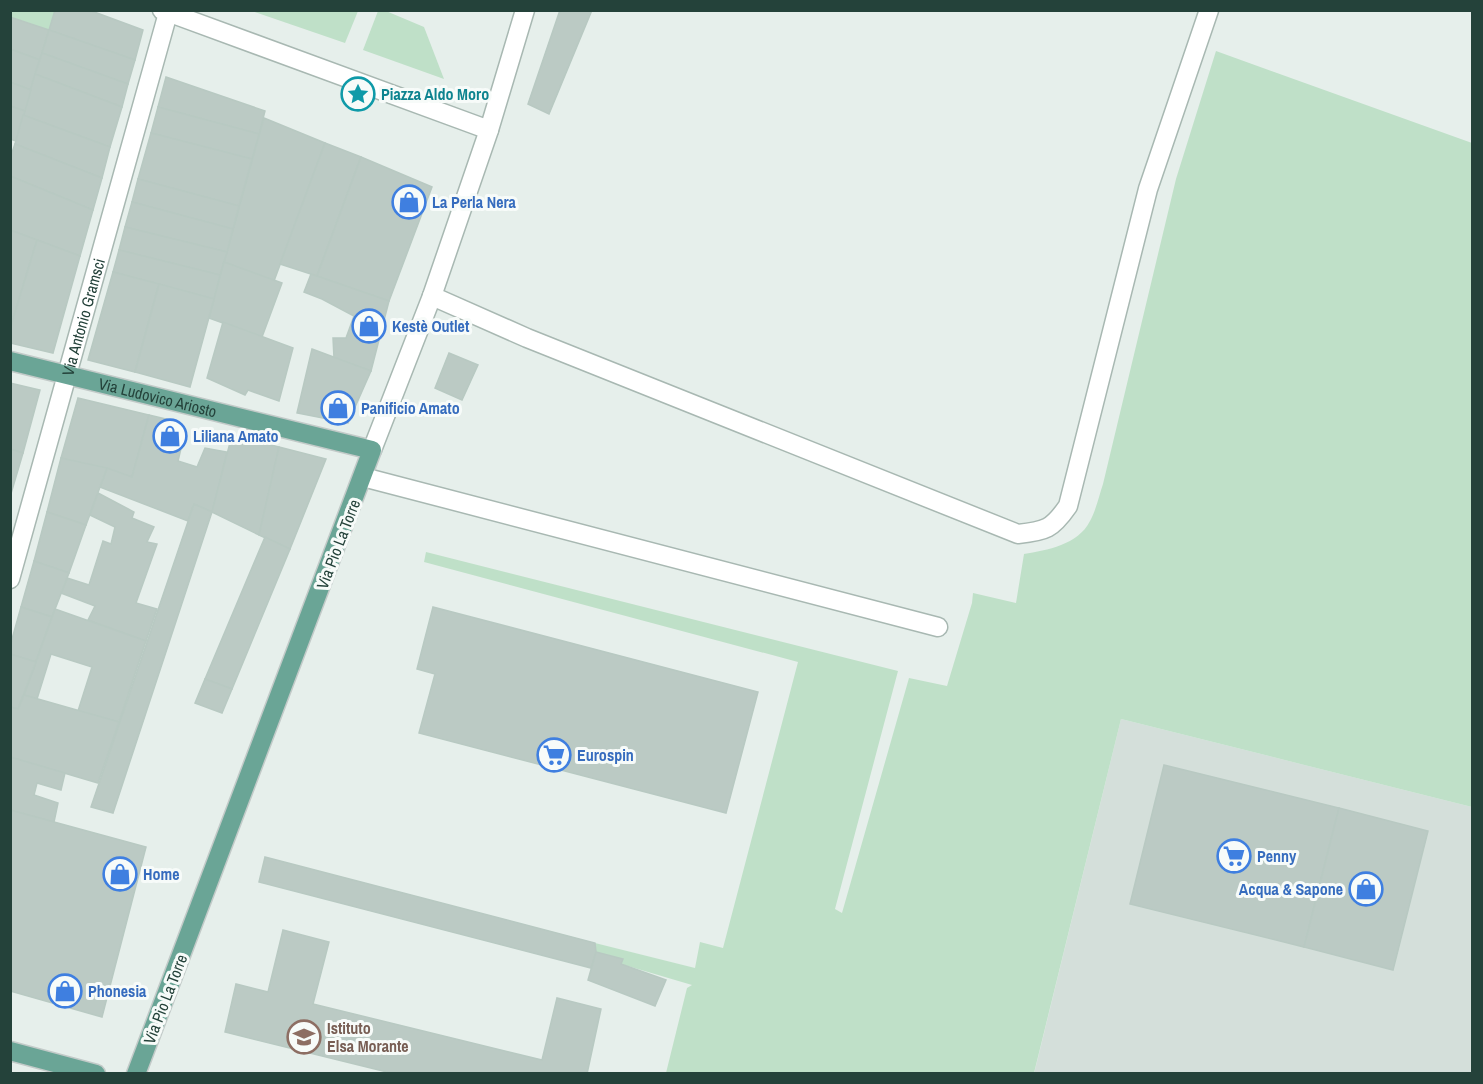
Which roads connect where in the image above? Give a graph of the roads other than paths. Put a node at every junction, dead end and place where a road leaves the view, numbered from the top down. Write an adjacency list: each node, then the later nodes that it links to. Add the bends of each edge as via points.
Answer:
1 (525, 10): 4 (street, Via Pio La Torre)
2 (1209, 10): 5 (street, via 1148,189 1068,506 1055,524 1037,532 1018,534 527,338)
3 (165, 11): 4 (street); 7 (street, Via Antonio Gramsci)
4 (489, 130): 5 (street, Via Pio La Torre)
5 (432, 296): 8 (street, Via Pio La Torre)
6 (10, 361): 7 (main road, Via Ludovico Ariosto)
7 (67, 374): 8 (main road, Via Ludovico Ariosto); 10 (street, Via Antonio Gramsci)
8 (372, 450): 9 (main road, Via Pio La Torre)
9 (363, 477): 11 (street); 14 (main road, Via Pio La Torre)
10 (10, 579)
11 (938, 627)
12 (10, 1051): 13 (main road)
13 (96, 1074)
14 (136, 1074)

